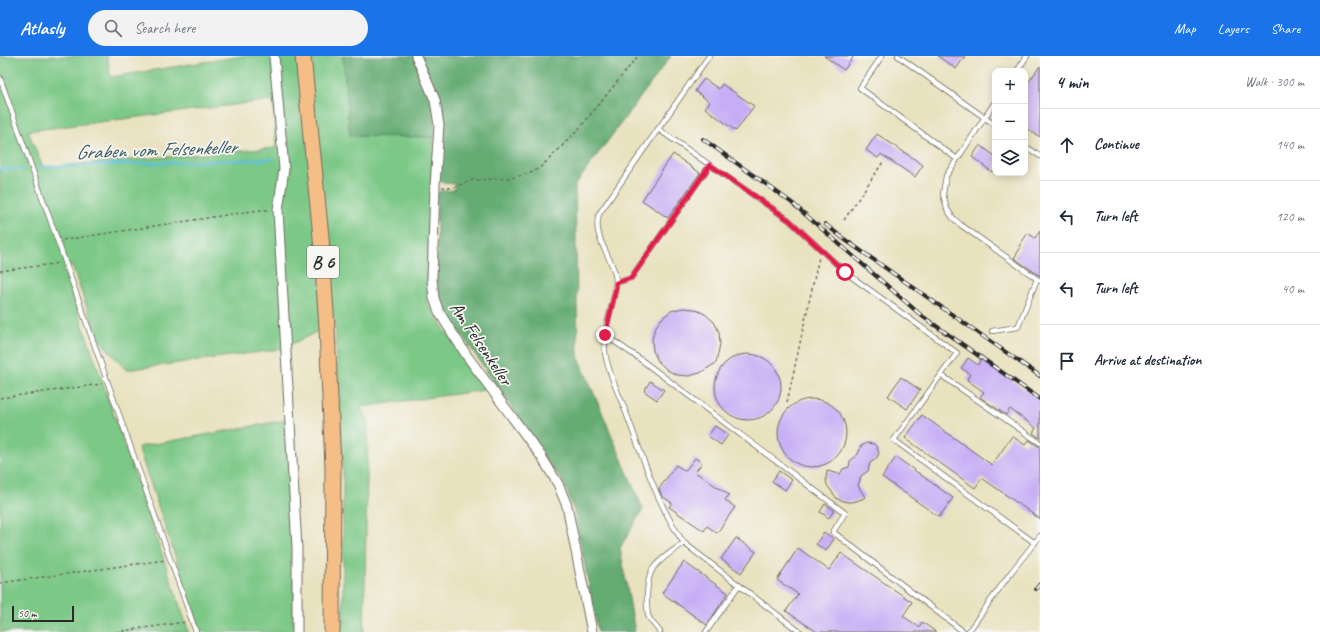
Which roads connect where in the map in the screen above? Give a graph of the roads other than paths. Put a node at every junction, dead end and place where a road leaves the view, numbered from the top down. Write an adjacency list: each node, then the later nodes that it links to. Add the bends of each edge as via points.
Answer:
1 (274, 56): 29 (street, via 284,169 278,210 297,548)
2 (303, 56): 30 (main road, B 6, via 321,237 327,328 334,468)
3 (416, 56): 31 (street, Am Felsenkeller, via 433,95 439,125 432,279 434,298 439,312 467,356 541,456 558,484 567,506)
4 (709, 56): 13 (lane)
5 (882, 56): 16 (lane, via 860,88)
6 (898, 56): 11 (lane)
7 (1027, 56): 8 (lane)
8 (1018, 68)
9 (0, 78): 28 (lane)
10 (994, 104): 11 (lane)
11 (984, 117): 12 (lane); 16 (lane)
12 (992, 123)
13 (658, 129): 17 (lane); 19 (lane, via 599,214 597,221 597,230 615,274)
14 (1028, 148): 15 (lane)
15 (1040, 156)
16 (957, 159): 18 (lane, via 946,176 943,194 947,209 953,218)
17 (710, 165): 19 (lane, via 631,278); 22 (lane, via 789,220 845,272 956,353)
18 (1039, 280): 20 (lane, via 1018,327)
19 (616, 283): 21 (lane)
20 (992, 331)
21 (605, 335): 26 (lane, via 606,354 620,397 658,496); 35 (lane, via 845,513 833,532)
22 (941, 375): 23 (lane); 25 (lane, via 894,440)
23 (1040, 443)
24 (1040, 536): 25 (lane)
25 (1035, 542): 36 (lane)
26 (684, 543): 27 (lane); 32 (lane, via 649,574 648,615)
27 (739, 585): 33 (lane); 34 (lane)
28 (196, 632)
29 (297, 632)
30 (332, 632)
31 (592, 632)
32 (660, 632)
33 (706, 632)
34 (800, 632)
35 (964, 632)
36 (968, 632)

